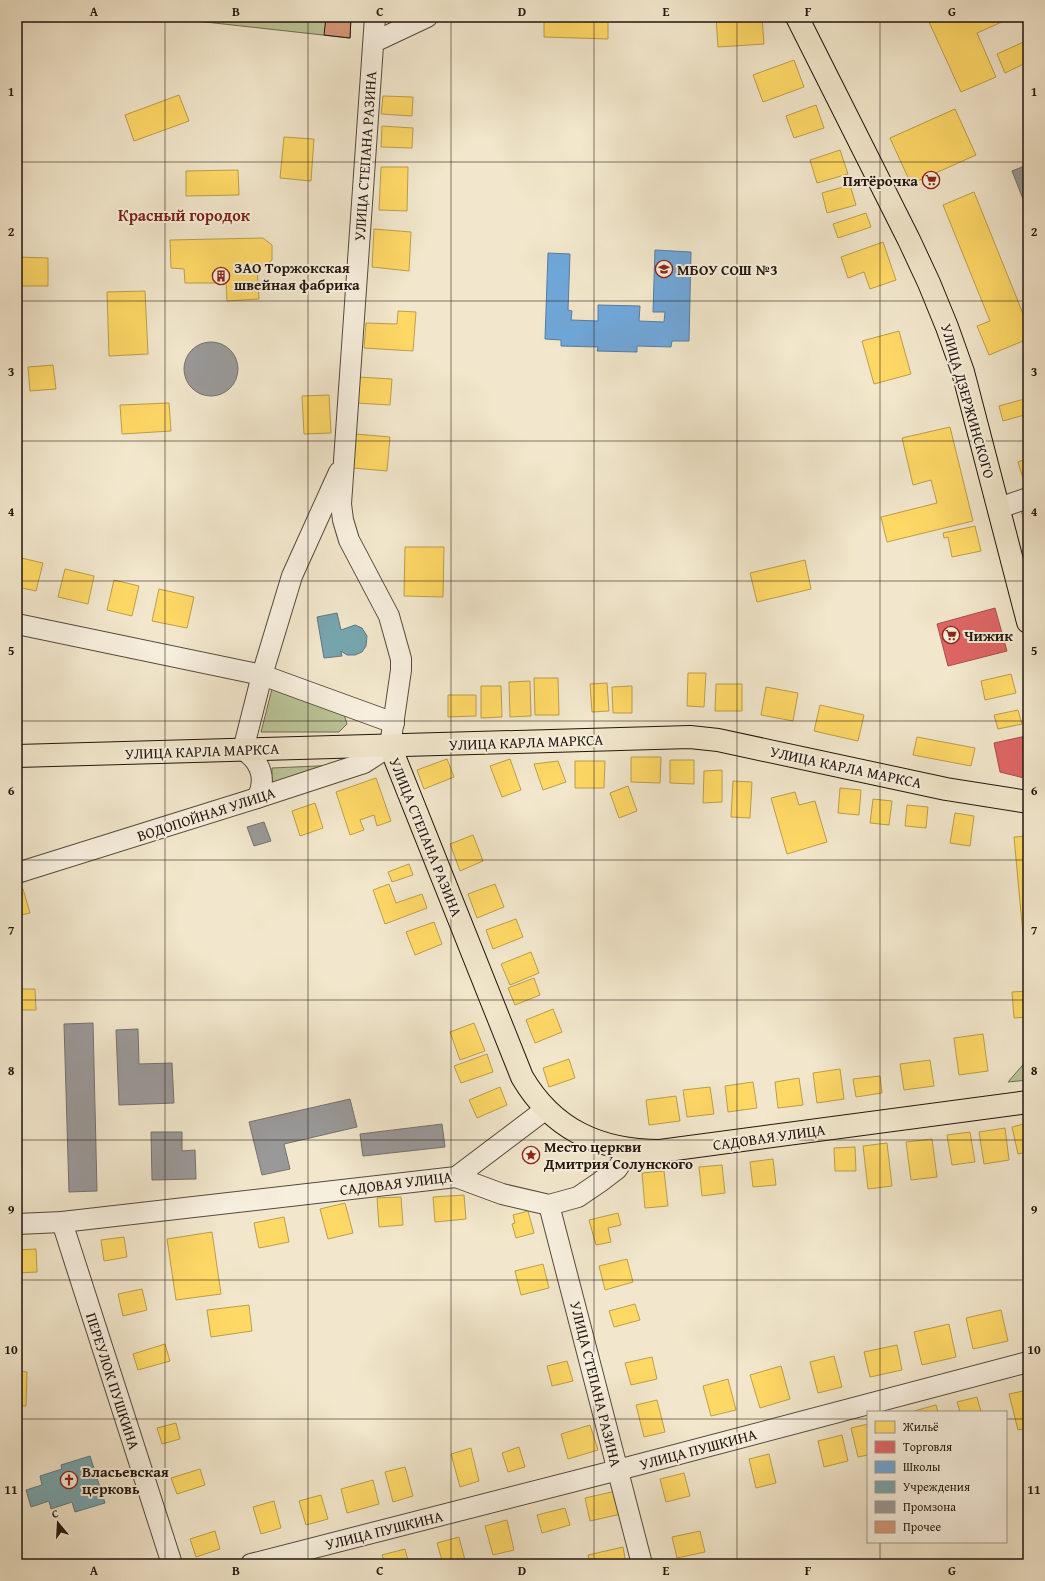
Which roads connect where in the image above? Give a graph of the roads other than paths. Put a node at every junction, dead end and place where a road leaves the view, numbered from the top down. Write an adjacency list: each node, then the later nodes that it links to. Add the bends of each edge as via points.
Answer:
1 (375, 17): 4 (street, УЛИЦА СТЕПАНА РАЗИНА)
2 (427, 17): 4 (street)
3 (800, 18): 7 (main road, УЛИЦА ДЗЕРЖИНСКОГО, via 910,240 938,305 963,372)
4 (374, 42): 5 (street, УЛИЦА СТЕПАНА РАЗИНА)
5 (344, 462): 10 (street, УЛИЦА СТЕПАНА РАЗИНА, via 292,576); 11 (street, УЛИЦА СТЕПАНА РАЗИНА, via 341,504 343,520 349,540 389,616 401,659)
6 (1028, 498): 7 (street)
7 (999, 508): 8 (main road, УЛИЦА ДЗЕРЖИНСКОГО)
8 (1028, 622)
9 (17, 624): 10 (street)
10 (262, 675): 11 (street); 13 (street, УЛИЦА СТЕПАНА РАЗИНА)
11 (394, 723): 12 (street, УЛИЦА СТЕПАНА РАЗИНА)
12 (390, 746): 13 (main road, УЛИЦА КАРЛА МАРКСА); 15 (street, ВОДОПОЙНАЯ УЛИЦА, via 364,763); 16 (main road, УЛИЦА КАРЛА МАРКСА, via 700,737 946,788); 19 (main road, УЛИЦА СТЕПАНА РАЗИНА, via 517,1064 529,1088)
13 (243, 750): 14 (main road, УЛИЦА КАРЛА МАРКСА); 15 (street, via 256,761 261,771 262,782)
14 (17, 756)
15 (257, 798): 17 (street, ВОДОПОЙНАЯ УЛИЦА)
16 (1028, 802)
17 (17, 873)
18 (1028, 1102): 20 (main road, САДОВАЯ УЛИЦА, via 660,1151)
19 (546, 1109): 20 (main road, САДОВАЯ УЛИЦА, via 578,1132 603,1143); 21 (street, САДОВАЯ УЛИЦА)
20 (630, 1149): 22 (street, via 617,1169 600,1182 578,1197)
21 (456, 1177): 22 (street, via 502,1194); 23 (street, САДОВАЯ УЛИЦА)
22 (549, 1205): 26 (street, УЛИЦА СТЕПАНА РАЗИНА)
23 (62, 1222): 24 (street, САДОВАЯ УЛИЦА); 27 (street, ПЕРЕУЛОК ПУШКИНА)
24 (17, 1224)
25 (1028, 1362): 26 (street, УЛИЦА ПУШКИНА)
26 (618, 1470): 28 (street, УЛИЦА ПУШКИНА); 29 (street, УЛИЦА СТЕПАНА РАЗИНА)
27 (172, 1564)
28 (251, 1564)
29 (642, 1564)

